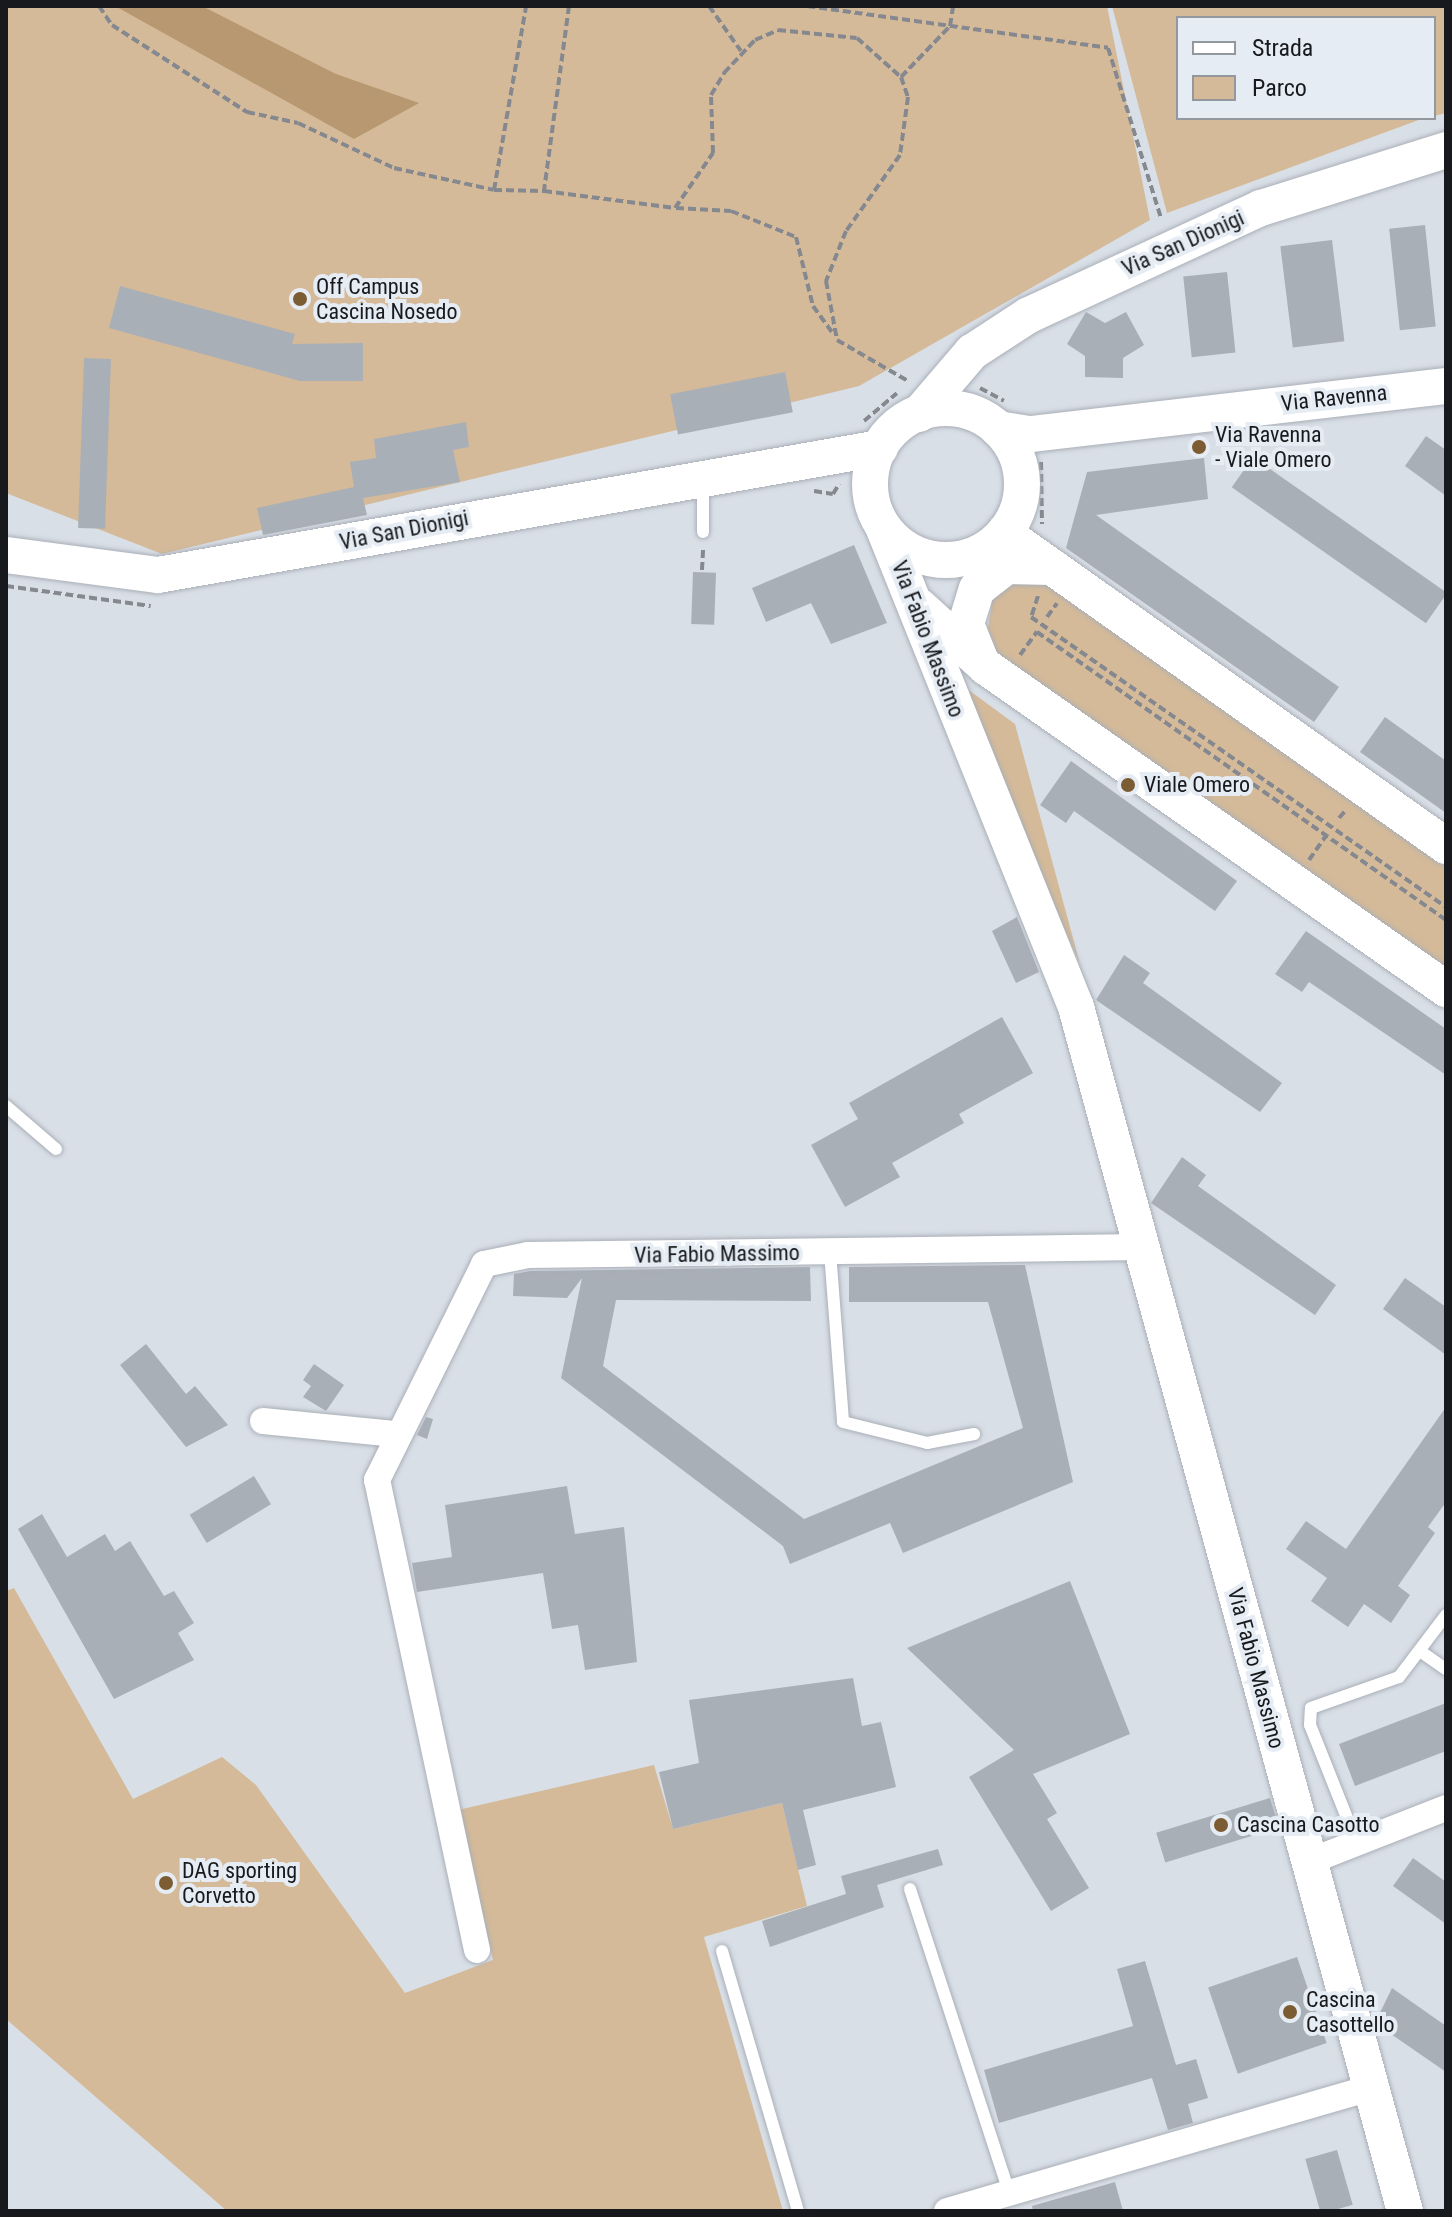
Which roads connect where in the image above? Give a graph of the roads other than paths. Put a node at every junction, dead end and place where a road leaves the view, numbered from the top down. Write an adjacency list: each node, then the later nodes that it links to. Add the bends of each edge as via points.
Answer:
1 (1446, 150): 3 (street, Via San Dionigi, via 1336,181 1137,262 972,352)
2 (1446, 386): 4 (street, Via Ravenna)
3 (931, 395): 5 (street); 6 (street)
4 (1079, 428): 5 (street, Via Ravenna); 8 (street, Via Ravenna)
5 (998, 429): 8 (street)
6 (868, 440): 7 (street, Via San Dionigi); 10 (street)
7 (802, 456): 9 (street, Via San Dionigi); 10 (street)
8 (1030, 463): 13 (street, via 1020,503)
9 (703, 474): 12 (lane); 14 (street, Via San Dionigi, via 158,575)
10 (870, 483): 11 (street)
11 (884, 529): 13 (street, via 909,551 942,560 976,554); 16 (street, Via Fabio Massimo)
12 (703, 532)
13 (1004, 533): 15 (street)
14 (6, 555)
15 (1047, 562): 17 (street, via 1006,566 977,589 966,624); 18 (street)
16 (913, 600): 17 (street); 22 (street, Via Fabio Massimo, via 1076,1007)
17 (997, 662): 19 (street)
18 (1446, 846)
19 (1446, 989)
20 (6, 1106): 21 (lane)
21 (56, 1149)
22 (1144, 1247): 23 (street, Via Fabio Massimo); 32 (street, Via Fabio Massimo)
23 (830, 1252): 25 (street, Via Fabio Massimo, via 499,1257 476,1275); 26 (lane, via 843,1422 927,1443)
24 (263, 1421): 25 (street)
25 (396, 1434): 34 (street, Via Fabio Massimo, via 377,1480)
26 (974, 1434)
27 (1446, 1615): 28 (lane)
28 (1420, 1651): 29 (lane); 31 (lane, via 1399,1677 1311,1708 1310,1725)
29 (1446, 1669)
30 (1446, 1808): 31 (street)
31 (1357, 1843): 32 (street)
32 (1308, 1862): 36 (street, Via Fabio Massimo)
33 (910, 1889): 37 (lane)
34 (477, 1950)
35 (722, 1951): 38 (lane)
36 (1371, 2088): 37 (street); 40 (street, Via Fabio Massimo)
37 (1009, 2192): 39 (street)
38 (798, 2211)
39 (947, 2211)
40 (1405, 2211)

